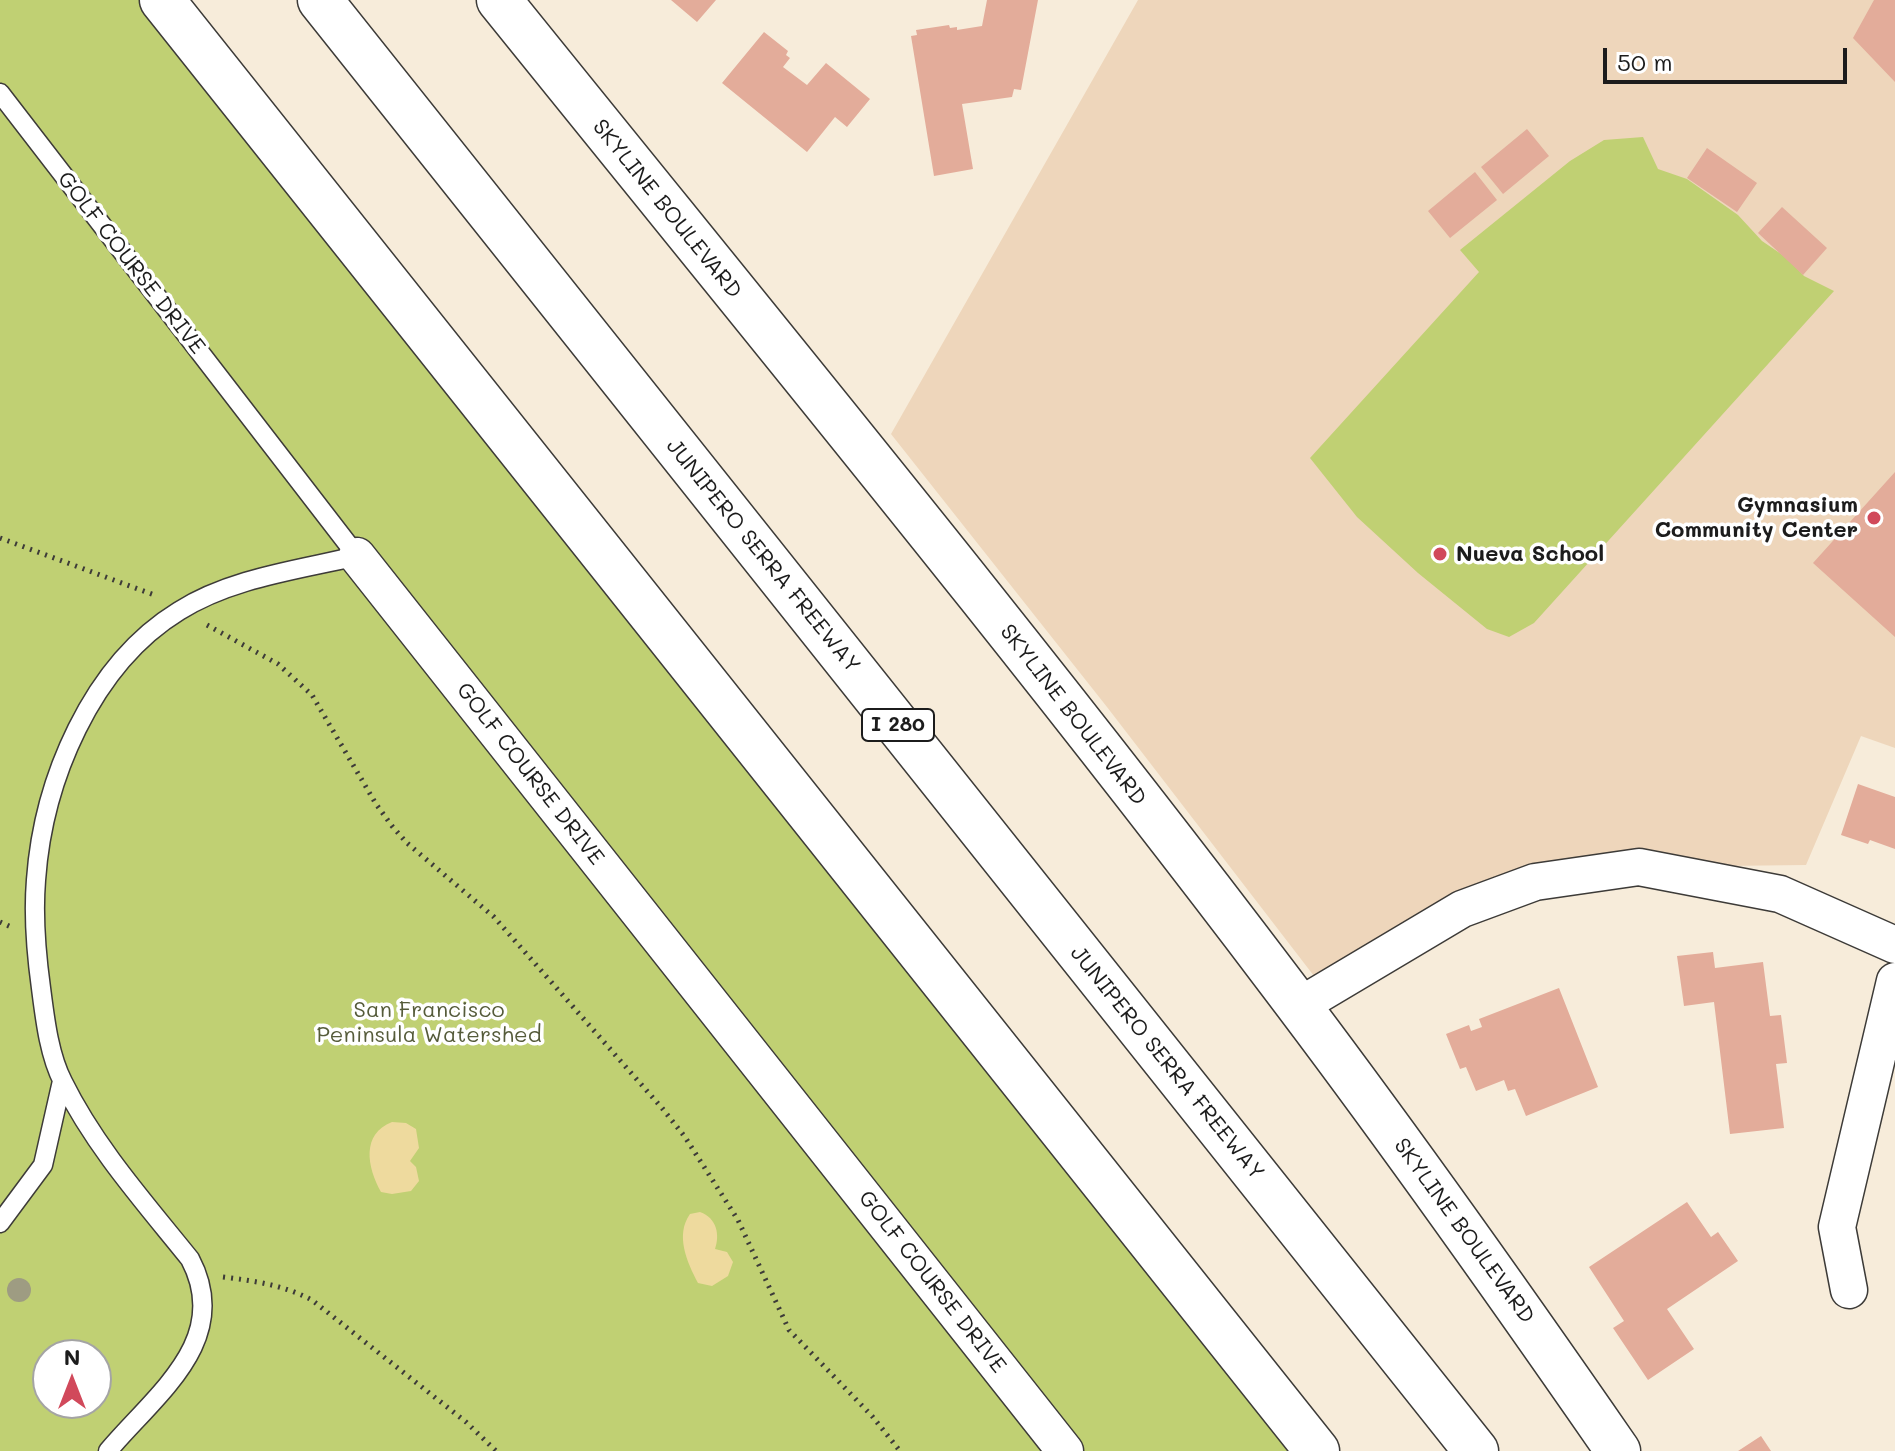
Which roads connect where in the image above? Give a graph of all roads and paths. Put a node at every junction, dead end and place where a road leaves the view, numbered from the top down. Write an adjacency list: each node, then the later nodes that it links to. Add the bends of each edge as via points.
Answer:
1 (162, 0): 19 (main road)
2 (320, 0): 20 (main road, JUNIPERO SERRA FREEWAY / I 280)
3 (499, 0): 10 (main road, SKYLINE BOULEVARD, via 1074,715)
4 (0, 93): 6 (lane, GOLF COURSE DRIVE)
5 (0, 538): 7 (path, via 138,588)
6 (357, 556): 7 (lane, via 224,589); 18 (street, GOLF COURSE DRIVE)
7 (179, 610): 11 (lane, via 143,639 104,685 63,761 45,820 35,936 42,1001); 17 (path, via 278,664 312,695 392,826 504,928 685,1137 738,1220 789,1330)
8 (1895, 945): 10 (street, via 1780,894 1639,867 1535,882 1462,909)
9 (1895, 981): 14 (street, via 1837,1227)
10 (1299, 1006): 21 (main road, SKYLINE BOULEVARD)
11 (62, 1081): 12 (lane, via 43,1165); 13 (lane, via 100,1143)
12 (0, 1223)
13 (198, 1274): 15 (lane, via 203,1317 195,1347); 16 (path, via 260,1281 312,1300)
14 (1849, 1290)
15 (108, 1451)
16 (496, 1451)
17 (900, 1451)
18 (1065, 1451)
19 (1317, 1451)
20 (1476, 1451)
21 (1618, 1451)

